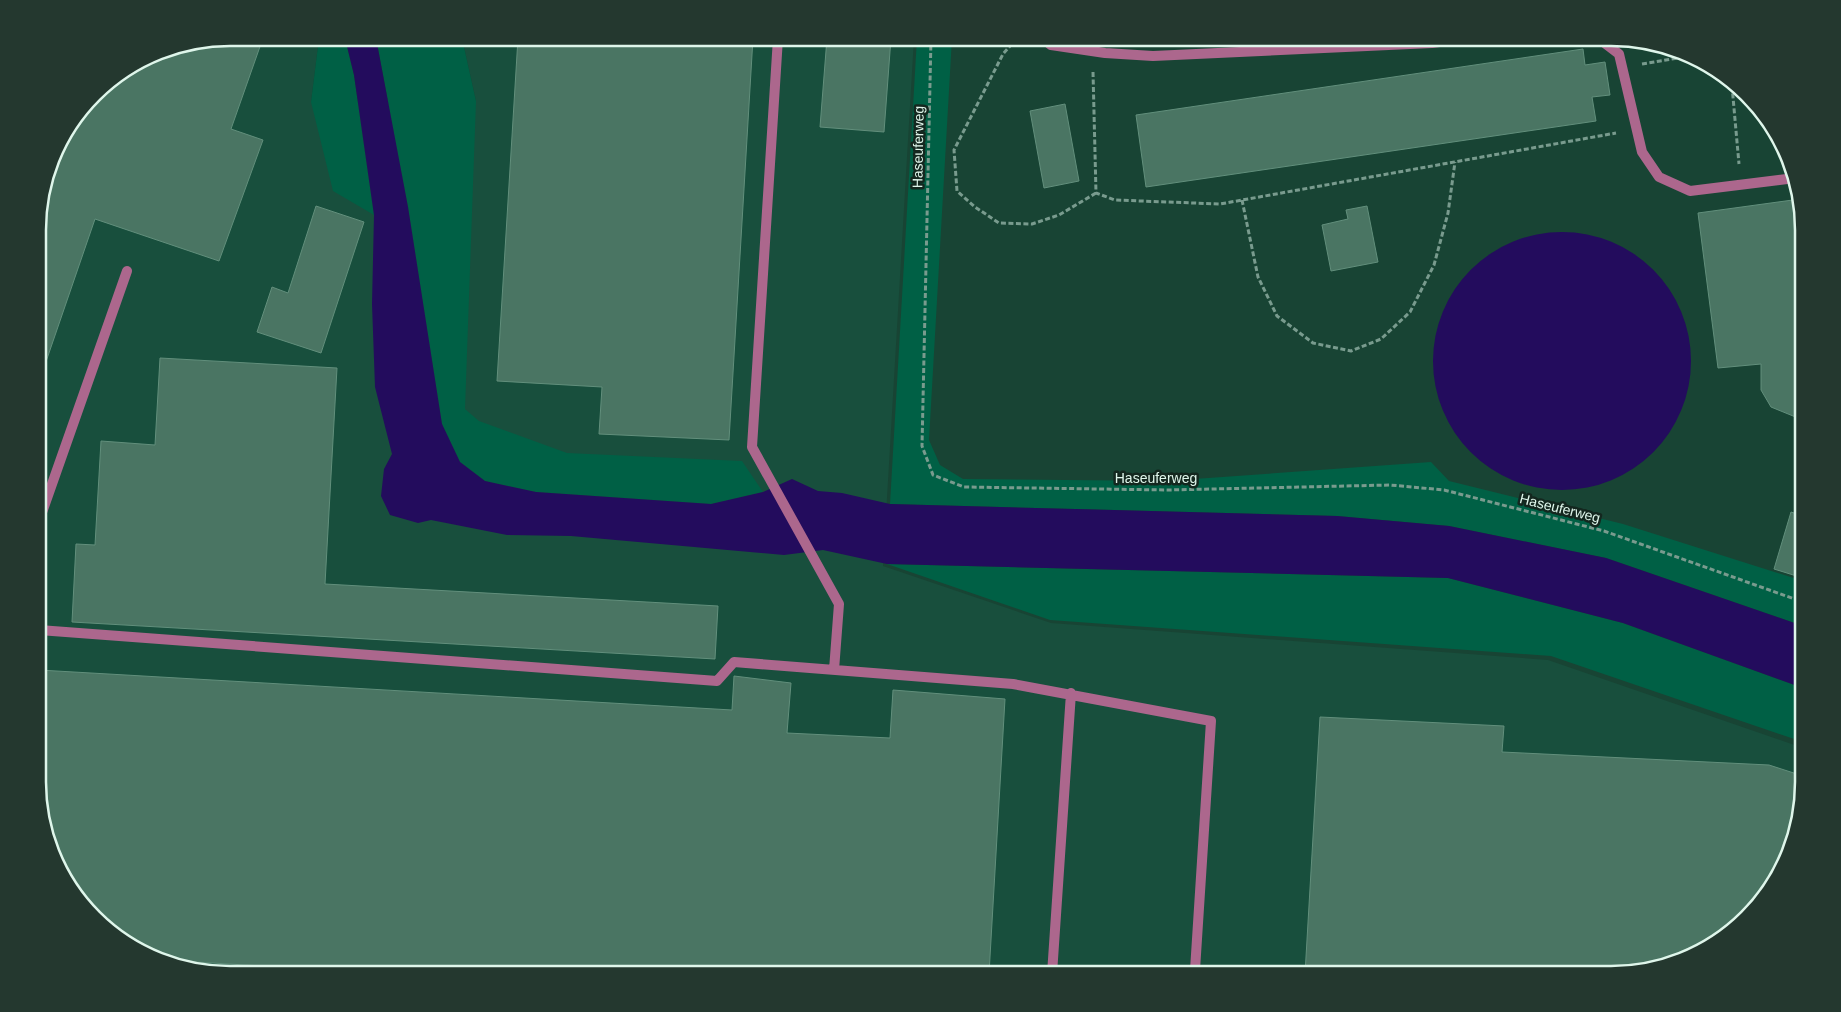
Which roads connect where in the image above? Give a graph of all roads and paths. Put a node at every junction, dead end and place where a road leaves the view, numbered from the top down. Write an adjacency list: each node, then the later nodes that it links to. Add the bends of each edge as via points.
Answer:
1 (777, 46): 21 (lane, via 752,447 839,604)
2 (931, 46): 19 (path, Haseuferweg, via 922,446 933,475 964,487 1168,490 1390,485 1444,490 1604,531)
3 (1010, 46): 15 (path, via 954,150 957,191 999,223 1032,224 1058,215)
4 (1063, 46): 7 (lane)
5 (1368, 46): 7 (lane, via 1153,56)
6 (1609, 46): 9 (lane, via 1620,54)
7 (1092, 51): 15 (path)
8 (1676, 58): 9 (path)
9 (1622, 67): 11 (lane)
10 (1733, 93): 14 (path)
11 (1636, 129): 12 (path); 14 (lane, via 1642,152 1659,177 1690,191)
12 (1455, 162): 16 (path); 16 (path, via 1448,213 1434,265 1410,312 1381,339 1351,351 1313,343 1277,316 1258,277)
13 (1787, 179): 14 (lane)
14 (1741, 184)
15 (1097, 193): 16 (path, via 1115,200 1220,204)
16 (1242, 200)
17 (127, 271): 18 (lane)
18 (46, 501)
19 (1795, 599)
20 (46, 631): 21 (lane, via 717,681 734,662)
21 (834, 670): 22 (lane, via 969,679)
22 (1071, 693): 23 (lane); 24 (lane, via 1211,721)
23 (1053, 966)
24 (1195, 966)

